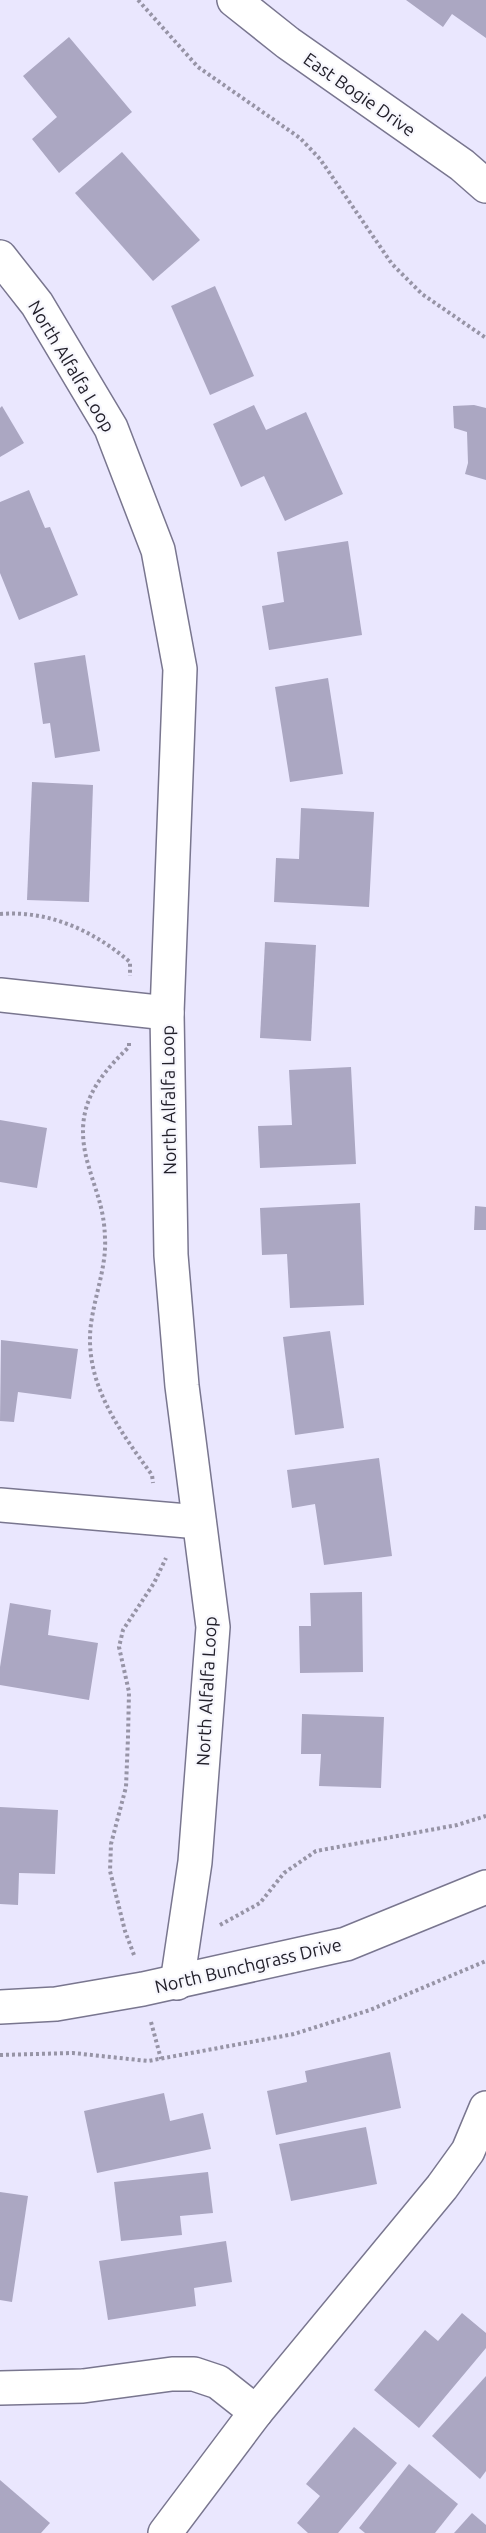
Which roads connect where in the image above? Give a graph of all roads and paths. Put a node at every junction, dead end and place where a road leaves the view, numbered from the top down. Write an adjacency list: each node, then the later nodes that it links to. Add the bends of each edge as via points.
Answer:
1 (138, 0): 5 (path, via 198,67 300,138 320,159 392,264 422,294)
2 (234, 0): 3 (street, East Bogie Drive)
3 (486, 186)
4 (0, 257): 9 (street, North Alfalfa Loop, via 37,304 111,428 158,550 180,669)
5 (486, 338)
6 (0, 914): 7 (path, via 18,912 73,925 107,942)
7 (130, 962)
8 (0, 995): 9 (street)
9 (167, 1013): 13 (street, North Alfalfa Loop, via 171,1255)
10 (129, 1047): 11 (path, via 92,1090 83,1122 87,1161 103,1209 106,1242 90,1341 103,1401)
11 (152, 1475)
12 (0, 1505): 13 (street)
13 (199, 1522): 20 (street, North Alfalfa Loop, via 213,1627 195,1862)
14 (167, 1561): 18 (path, via 123,1630 120,1647 129,1692 126,1787 111,1844 110,1871)
15 (486, 1816): 17 (path, via 316,1851 284,1873 260,1903)
16 (486, 1887): 20 (street, North Bunchgrass Drive, via 346,1944)
17 (228, 1922)
18 (134, 1956)
19 (486, 1961): 22 (path, via 370,2010 283,2037 148,2061 73,2053)
20 (177, 1983): 21 (street, North Bunchgrass Drive, via 56,2004)
21 (0, 2007)
22 (0, 2055)
23 (486, 2108): 25 (street, via 468,2151 442,2187)
24 (0, 2388): 25 (street, via 83,2386 194,2374 218,2382)
25 (255, 2412): 26 (street)
26 (165, 2533)

